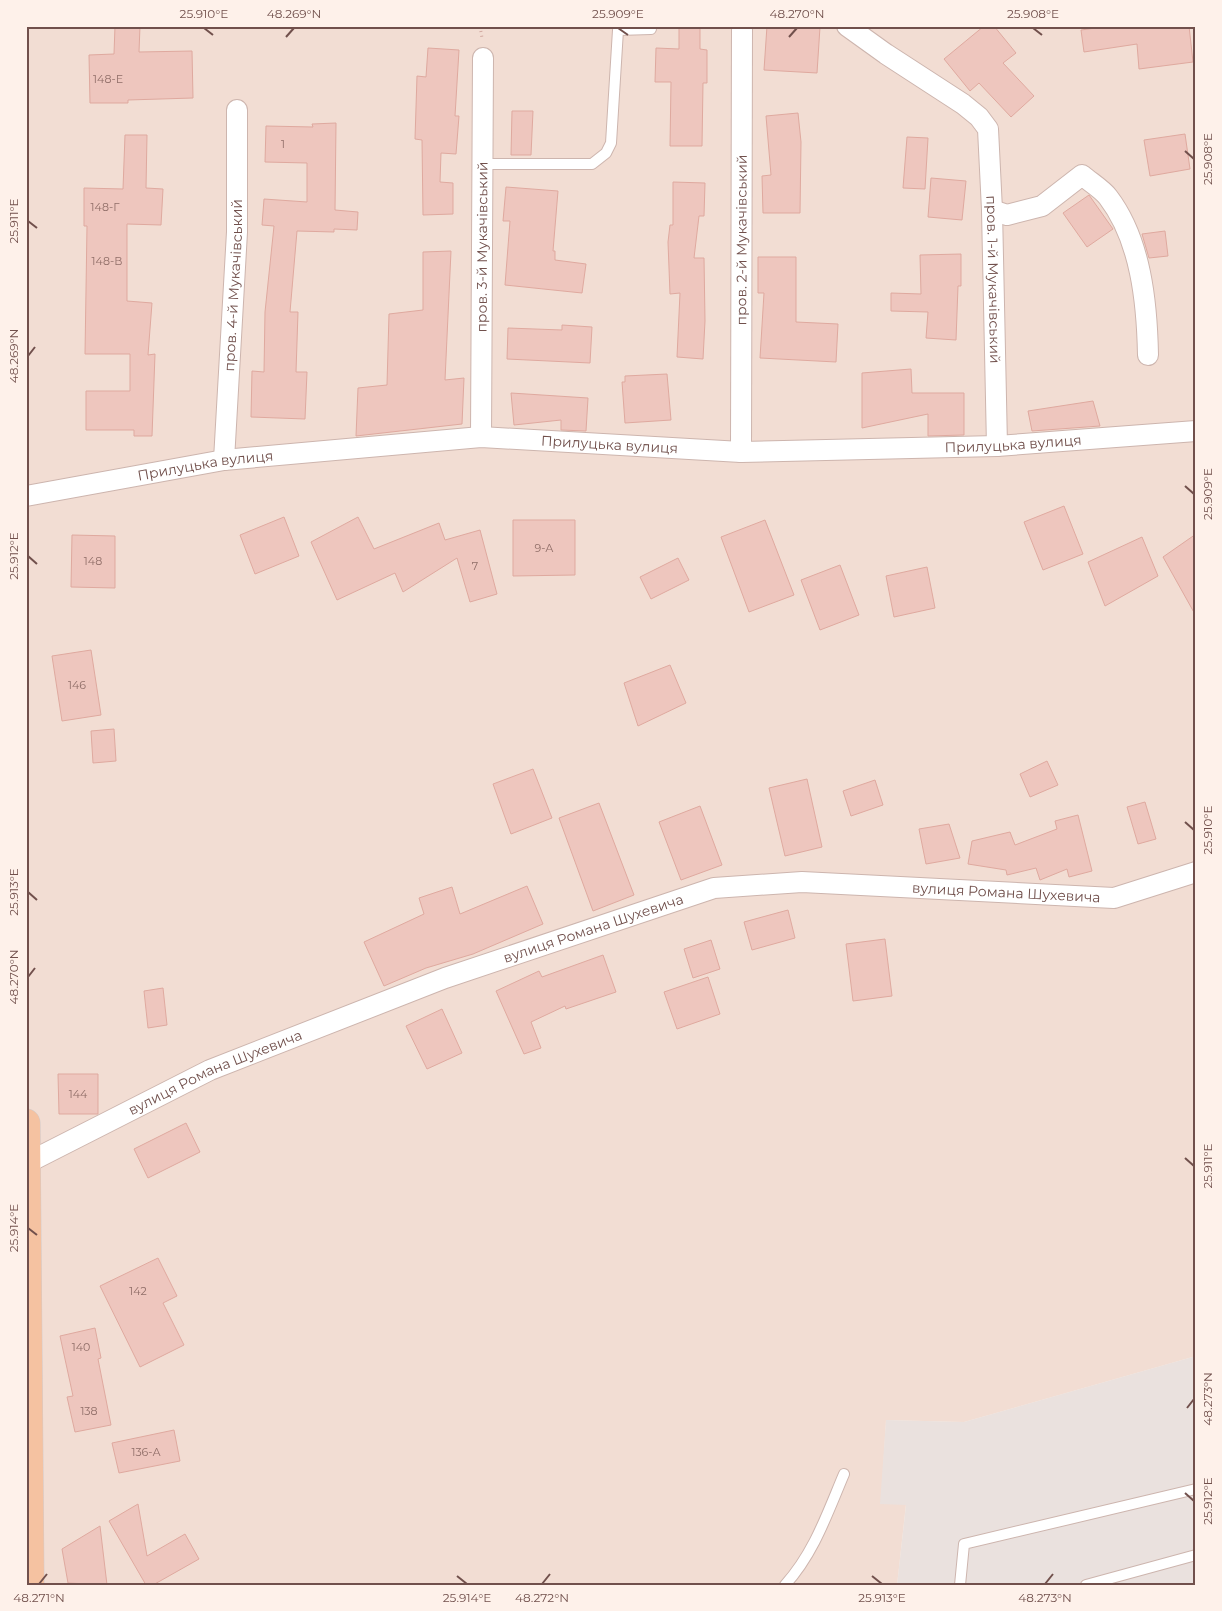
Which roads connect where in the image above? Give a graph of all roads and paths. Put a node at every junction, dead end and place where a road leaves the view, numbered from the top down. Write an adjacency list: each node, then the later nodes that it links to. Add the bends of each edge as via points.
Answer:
1 (742, 26): 12 (street, пров. 2-й Мукачівський)
2 (847, 26): 7 (street, пров. 1-й Мукачівський, via 979,117 988,129)
3 (651, 29): 6 (lane, via 618,30 611,144 599,160 592,164)
4 (483, 58): 6 (street, пров. 3-й Мукачівський)
5 (237, 110): 13 (street, пров. 4-й Мукачівський, via 237,232)
6 (482, 164): 10 (street, пров. 3-й Мукачівський)
7 (992, 210): 8 (street, via 1007,215 1042,206 1082,175 1108,196 1138,259 1147,314); 11 (street, пров. 1-й Мукачівський)
8 (1148, 355)
9 (1196, 431): 11 (street, Прилуцька вулиця)
10 (481, 437): 12 (street, Прилуцька вулиця); 13 (street, Прилуцька вулиця)
11 (997, 446): 12 (street, Прилуцька вулиця)
12 (741, 452)
13 (224, 460): 14 (street, Прилуцька вулиця)
14 (26, 496)
15 (1196, 872): 17 (street, вулиця Романа Шухевича, via 1114,898 802,882 714,888 445,978 210,1070)
16 (26, 1123): 17 (main road)
17 (27, 1163): 21 (main road)
18 (844, 1474): 22 (lane, via 812,1549 802,1566)
19 (1196, 1489): 23 (lane, via 964,1544)
20 (1196, 1555): 24 (lane)
21 (30, 1585)
22 (784, 1585)
23 (960, 1585)
24 (1086, 1585)

